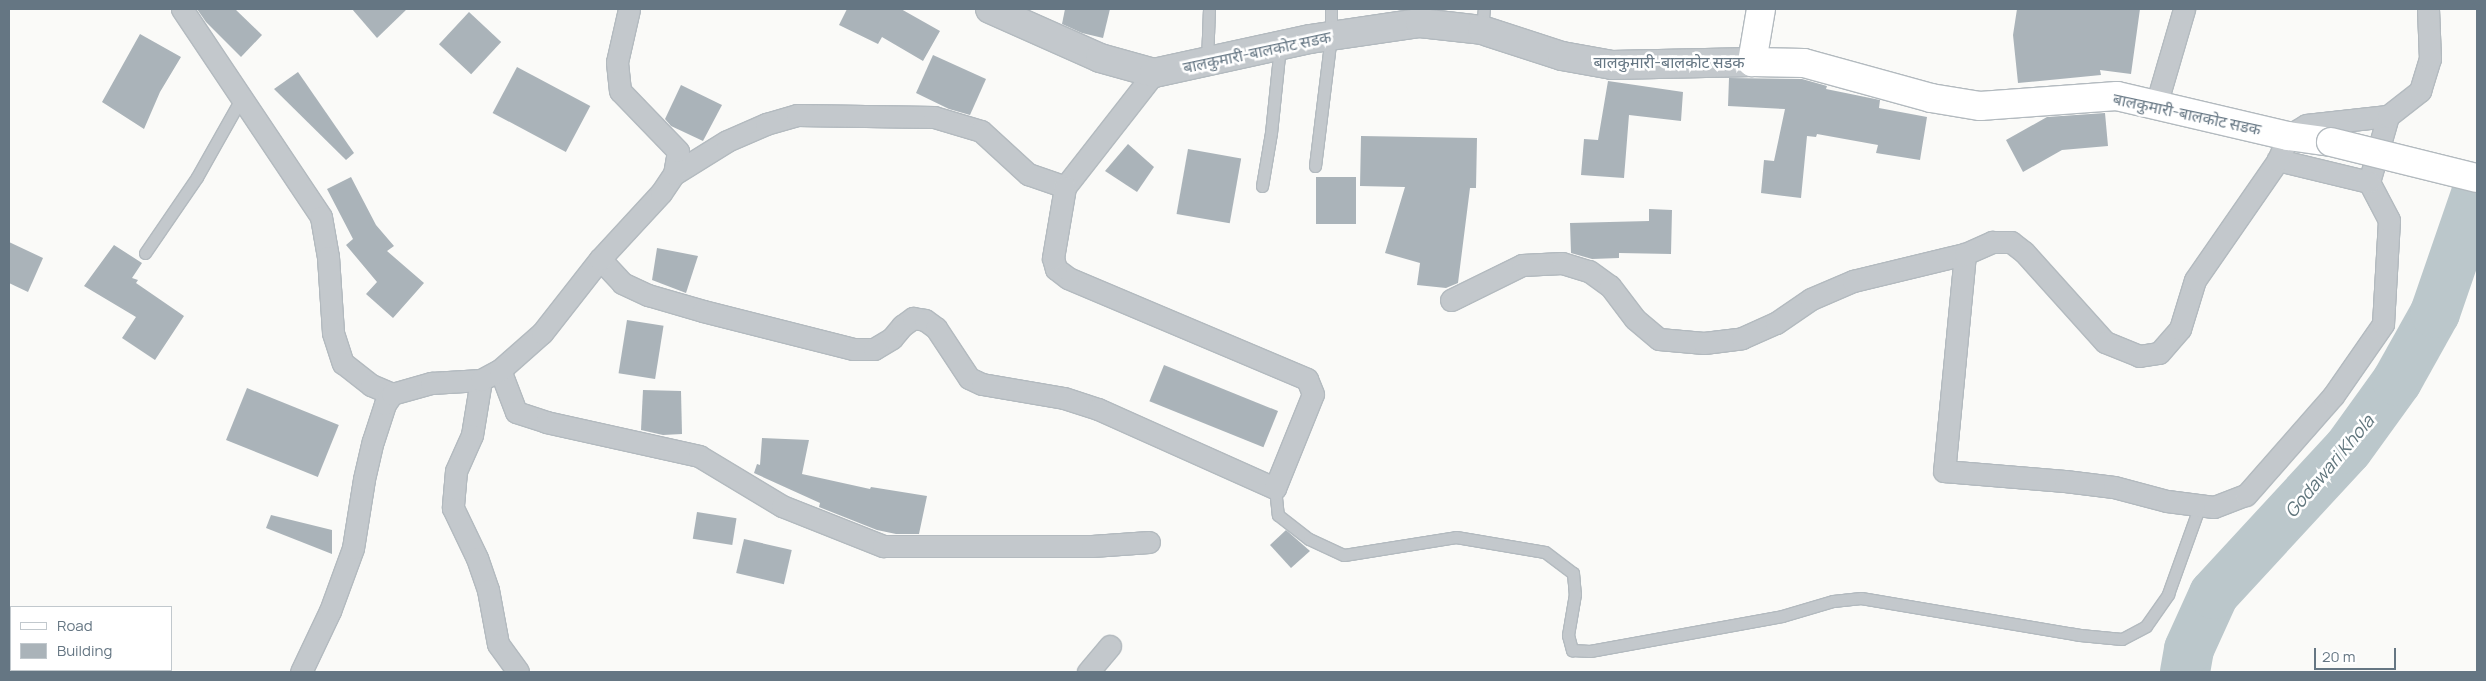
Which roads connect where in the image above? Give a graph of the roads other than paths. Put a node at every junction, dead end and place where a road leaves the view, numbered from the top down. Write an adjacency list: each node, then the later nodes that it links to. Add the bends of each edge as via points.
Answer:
1 (182, 9): 15 (street)
2 (629, 9): 20 (street, via 617,62 620,91 678,151)
3 (1209, 9): 13 (lane)
4 (1331, 9): 10 (lane)
5 (1761, 9): 12 (main road)
6 (2184, 9): 16 (street)
7 (2428, 9): 17 (street, via 2430,58 2420,91)
8 (998, 10): 14 (street, बालकुमारी-बालकोट सडक, via 1100,58)
9 (1483, 19): 10 (street, बालकुमारी-बालकोट सडक); 12 (street, बालकुमारी-बालकोट सडक, via 1562,56 1612,65)
10 (1331, 36): 11 (street, बालकुमारी-बालकोट सडक); 19 (lane)
11 (1280, 46): 13 (street, बालकुमारी-बालकोट सडक); 23 (lane)
12 (1752, 62): 16 (main road, बालकुमारी-बालकोट सडक, via 1804,63 1931,98 1980,106 2117,96)
13 (1207, 63): 14 (street, बालकुमारी-बालकोट सडक)
14 (1154, 73): 24 (street)
15 (242, 97): 25 (lane, via 197,177); 31 (street, via 320,217 328,257 333,333 343,363 371,385)
16 (2156, 105): 18 (main road, बालकुमारी-बालकोट सडक)
17 (2388, 116): 18 (street, via 2306,125); 22 (street)
18 (2283, 148): 21 (main road, बालकुमारी-बालकोट सडक, bridge, via 2331,142); 22 (street); 26 (street, via 2196,280 2180,329 2159,352 2139,356 2105,342 2024,252 2011,242 1992,242)
19 (1315, 166)
20 (674, 174): 24 (street, via 727,141 797,115 934,117 980,131 1028,174); 27 (street, via 661,193)
21 (2477, 178)
22 (2369, 182): 33 (street, via 2389,220 2383,324 2333,396 2246,495 2214,507)
23 (1262, 186)
24 (1065, 187): 32 (street, via 1053,258 1056,269 1068,278 1307,379 1313,394)
25 (146, 253)
26 (1965, 254): 28 (street, via 1853,281 1811,299 1776,323 1742,338 1704,343 1658,339 1634,319 1610,286 1590,271 1562,263 1522,265); 33 (street, via 1944,471 2114,487 2167,501)
27 (600, 259): 29 (street, via 542,333); 32 (street, via 622,284 648,295 853,349 874,349 892,338 913,318 925,320 936,328 969,378 982,384 1064,398 1098,409)
28 (1450, 300)
29 (500, 370): 30 (street); 34 (street, via 516,412 546,422 699,456 782,506 883,546 1092,546)
30 (481, 380): 31 (street, via 431,383); 37 (street, via 472,435 456,471 454,508 488,590 498,644)
31 (392, 394): 36 (street, via 385,404 373,441 353,548 314,650)
32 (1274, 488): 33 (lane, via 1278,515 1309,539 1344,555 1456,536 1545,552 1573,573 1575,594 1568,635 1572,650 1590,651 1782,616 1833,601 1861,598 2080,635 2122,639 2146,626 2168,594)
33 (2200, 505)
34 (1149, 542)
35 (1110, 646): 38 (street)
36 (301, 672)
37 (518, 672)
38 (1088, 672)

